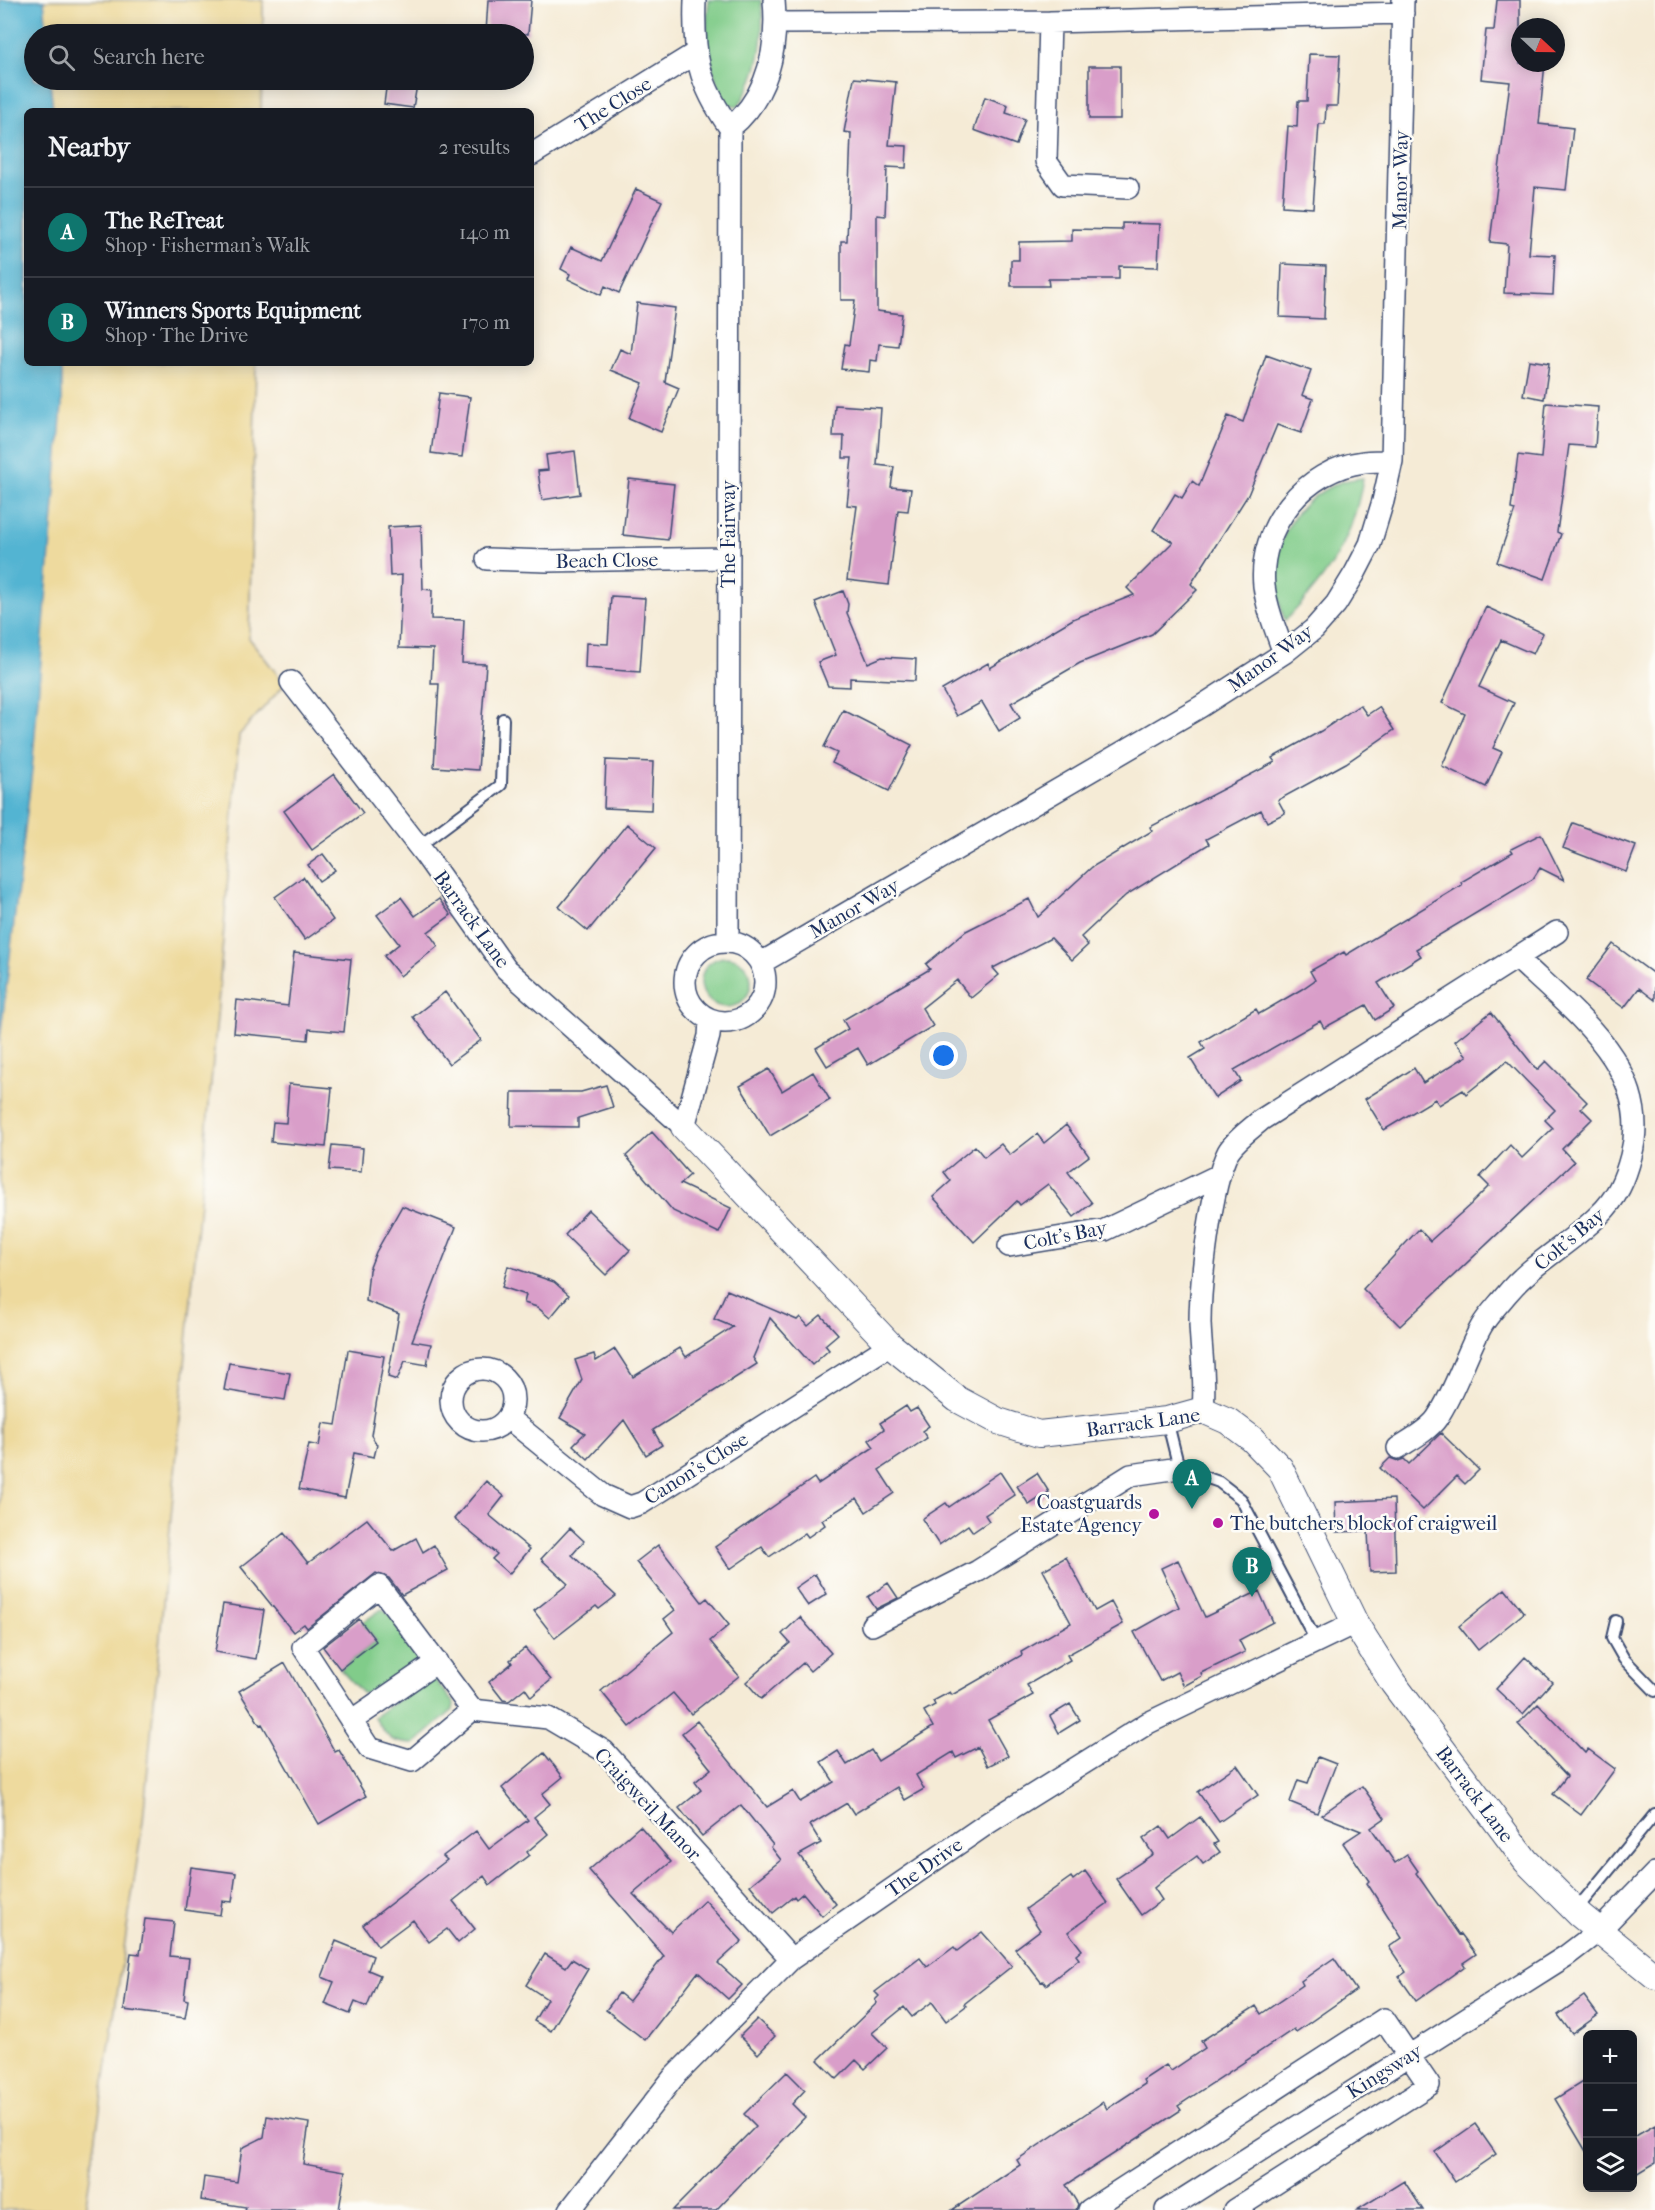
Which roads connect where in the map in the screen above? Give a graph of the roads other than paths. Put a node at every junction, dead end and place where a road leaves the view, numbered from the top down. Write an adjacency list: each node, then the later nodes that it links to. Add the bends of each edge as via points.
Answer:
1 (695, 0): 6 (street)
2 (774, 0): 5 (street)
3 (1403, 7): 4 (street); 10 (street, Manor Way)
4 (1050, 22): 5 (street); 9 (street, via 1046,161 1064,185)
5 (776, 23): 7 (street, via 774,48 763,86 744,116)
6 (694, 54): 7 (street, via 711,97); 8 (street, The Close)
7 (730, 128): 11 (street, The Fairway)
8 (534, 153)
9 (1128, 188)
10 (1392, 461): 13 (street, Manor Way, via 1370,544 1355,573 1314,629); 13 (street, via 1362,462 1315,481 1295,496 1281,517 1269,539 1264,584 1267,606)
11 (728, 558): 12 (street, Beach Close); 18 (street, The Fairway)
12 (487, 559)
13 (1284, 653): 20 (street, Manor Way)
14 (291, 682): 16 (street, Barrack Lane)
15 (503, 719): 16 (lane, via 501,785)
16 (418, 847): 22 (street, Barrack Lane, via 506,969)
17 (1557, 932): 19 (street)
18 (728, 941): 20 (street, via 752,952); 21 (street, via 703,948 694,956 685,979 691,1003)
19 (1518, 959): 23 (street, via 1261,1120 1229,1149); 29 (street, Colt's Bay, via 1593,1029 1617,1060 1633,1102 1636,1140 1616,1197 1509,1292 1482,1325 1437,1420)
20 (760, 963): 21 (street, via 765,986 755,1008 735,1020)
21 (710, 1021): 22 (street)
22 (684, 1127): 25 (street, Barrack Lane)
23 (1218, 1176): 24 (street, Colt's Bay, via 1105,1230); 26 (street, via 1200,1322 1206,1384)
24 (1010, 1246)
25 (890, 1345): 27 (street, Canon's Close, via 630,1507 603,1496); 28 (street, Barrack Lane, via 957,1399 998,1421 1039,1434)
26 (1203, 1410): 28 (street, Barrack Lane); 32 (street, Barrack Lane, via 1228,1421 1252,1439 1280,1468)
27 (507, 1418)
28 (1167, 1420): 30 (lane)
29 (1398, 1448)
30 (1179, 1468): 33 (street, via 1131,1475 978,1571); 34 (lane, via 1219,1482 1241,1500)
31 (1616, 1621): 36 (lane, via 1612,1638 1624,1659)
32 (1355, 1623): 34 (street, The Drive); 41 (street, Barrack Lane, via 1393,1683 1526,1861)
33 (872, 1625)
34 (1316, 1641): 43 (street, The Drive, via 1148,1723 988,1823)
35 (437, 1662): 37 (street); 38 (street); 38 (street, via 379,1586 303,1647)
36 (1655, 1691)
37 (472, 1710): 38 (street, via 412,1761 369,1748); 43 (street, Craigweil Manor, via 548,1718 604,1751)
38 (351, 1721)
39 (1655, 1814): 41 (lane)
40 (1655, 1873): 42 (street, Kingsway)
41 (1576, 1911): 42 (street, Barrack Lane)
42 (1600, 1930): 44 (street, Barrack Lane); 45 (street, Kingsway, via 1566,1956)
43 (791, 1959): 46 (street, The Drive, via 673,2078)
44 (1655, 1976)
45 (1410, 2054): 47 (street, via 1384,2019); 48 (street, Kingsway); 49 (street, via 1429,2085)
46 (570, 2210)
47 (1089, 2210)
48 (1166, 2210)
49 (1234, 2210)

